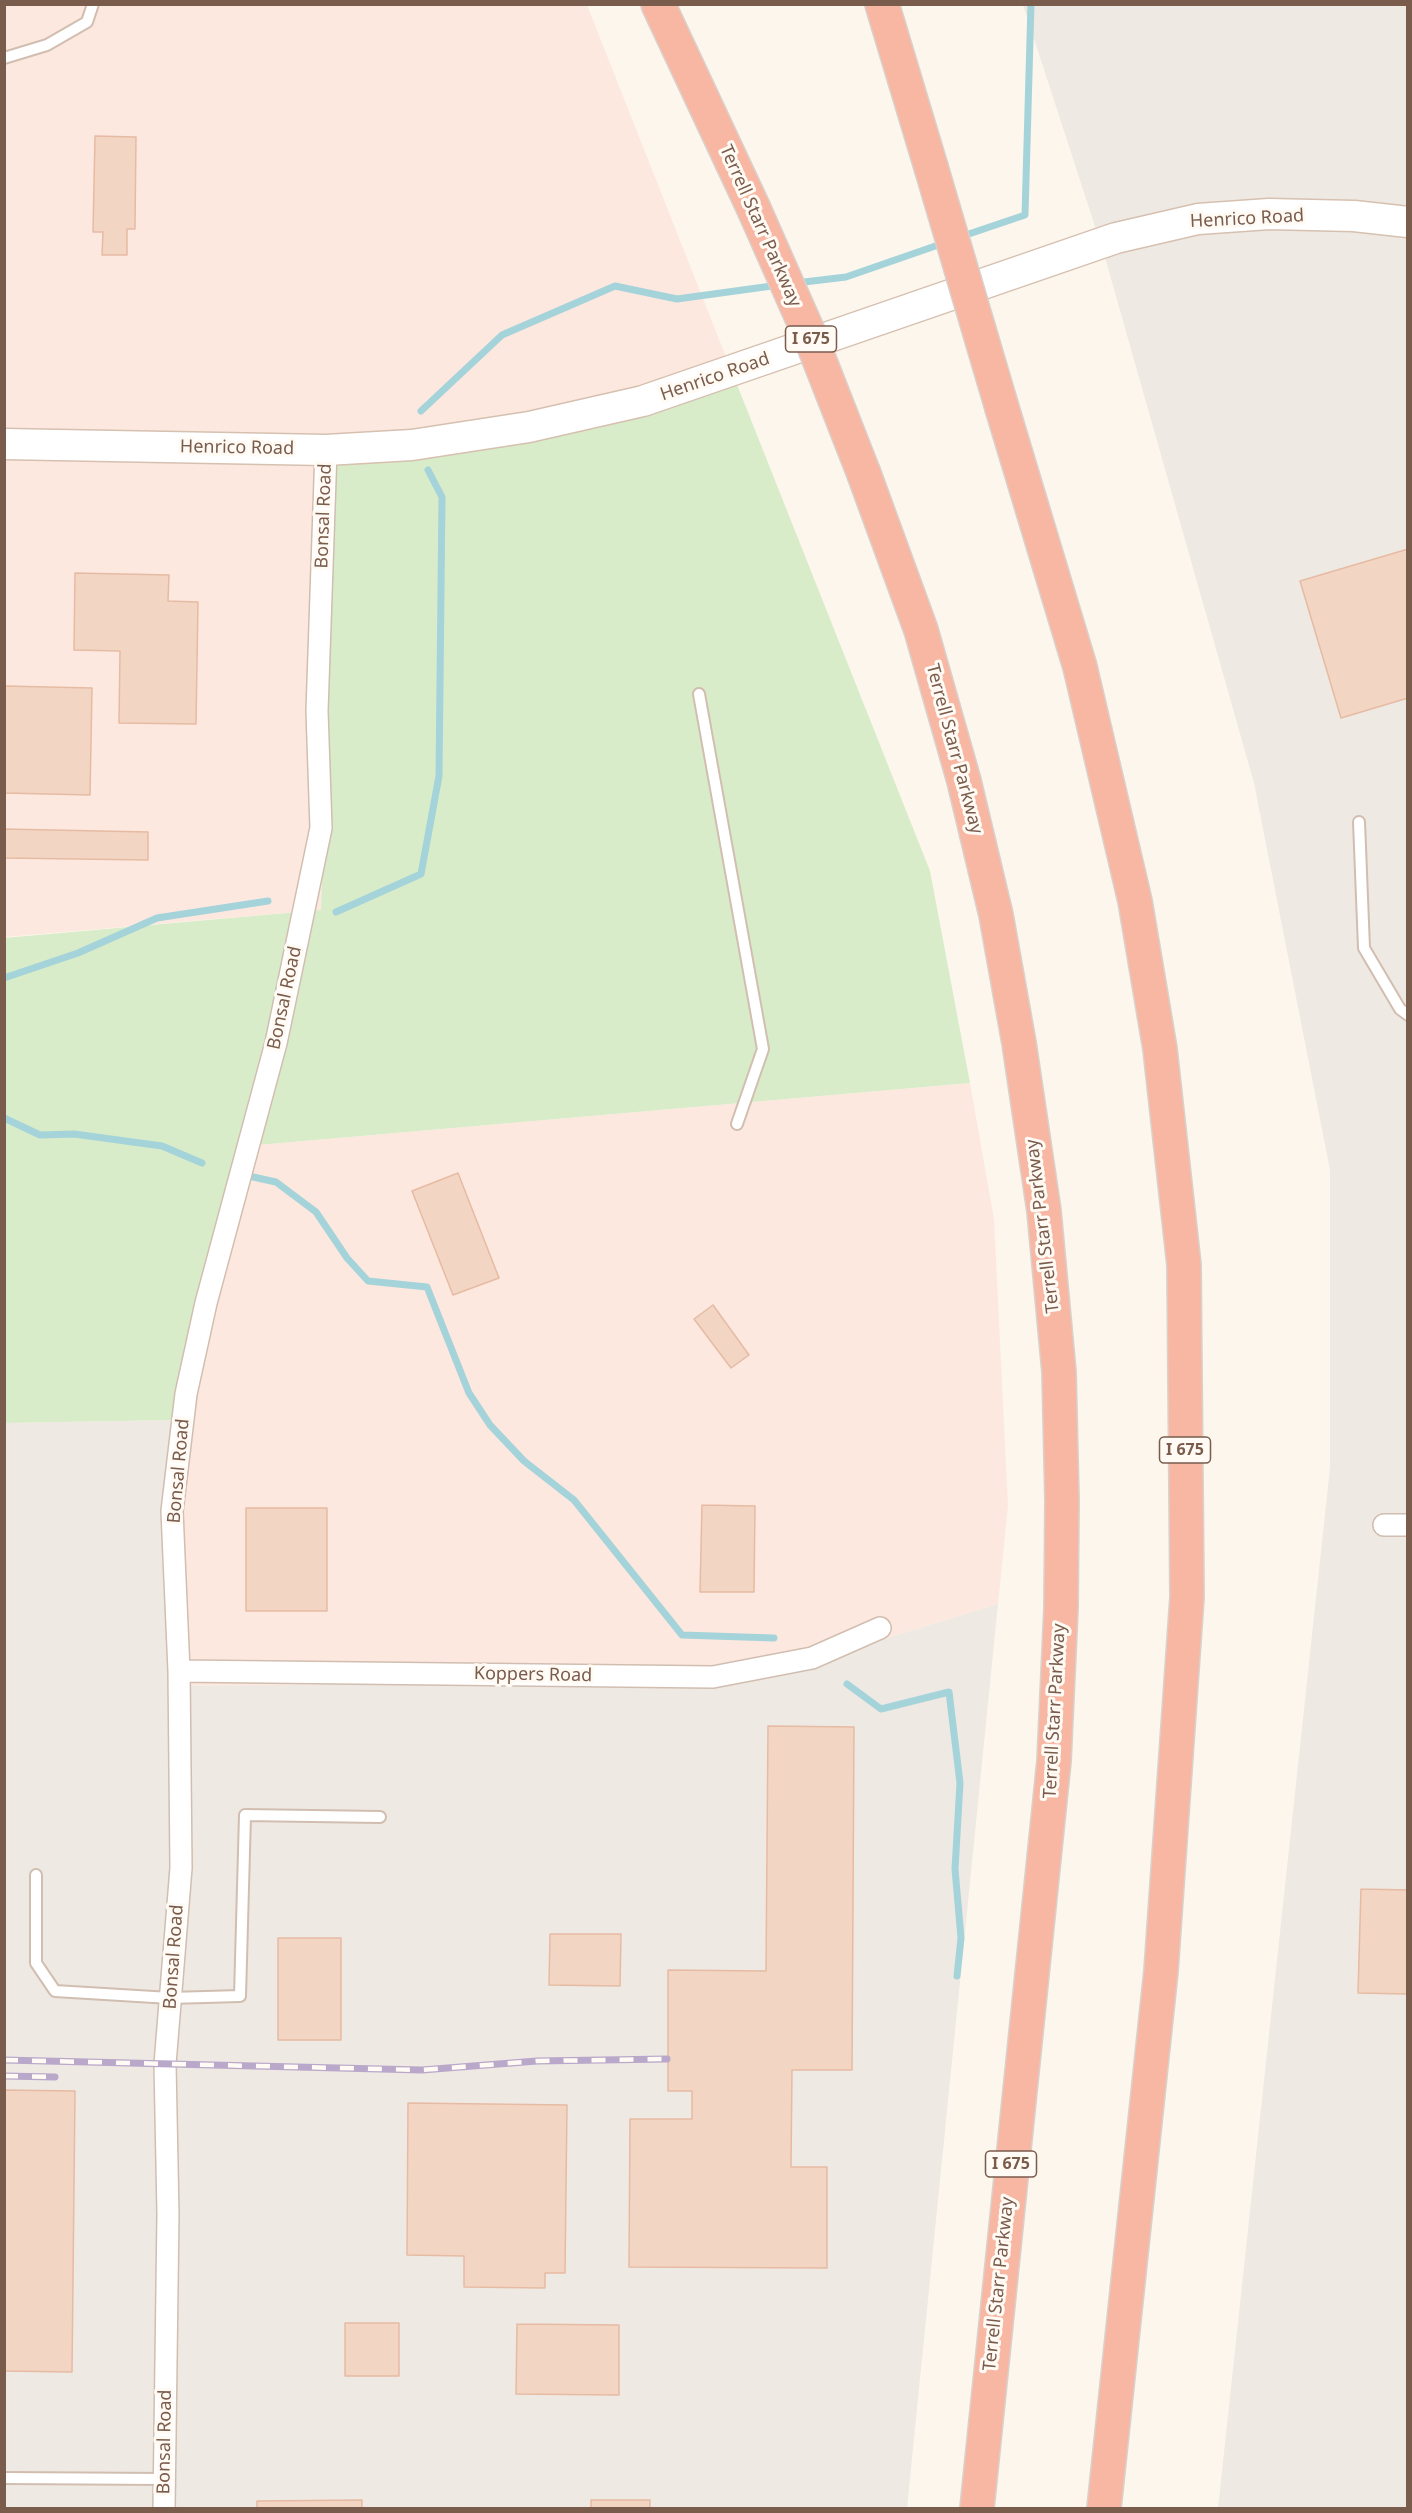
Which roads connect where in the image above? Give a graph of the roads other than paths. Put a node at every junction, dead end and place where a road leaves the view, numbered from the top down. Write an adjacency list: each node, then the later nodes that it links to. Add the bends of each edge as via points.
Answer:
1 (93, 4): 4 (lane, via 87,22 47,45)
2 (658, 4): 22 (highway, Terrell Starr Parkway / I 675, bridge, via 810,336 921,630 964,781 996,915 1044,1210 1059,1372 1062,1512 1054,1761)
3 (882, 4): 23 (highway, I 675, bridge, via 1080,667 1135,901 1160,1049 1184,1265 1184,1632 1161,1971)
4 (4, 58)
5 (1407, 222): 7 (street, Henrico Road, via 1269,214 1198,219 1116,238 643,401 529,427 412,445)
6 (4, 444): 7 (street, Henrico Road)
7 (326, 450): 15 (street, Bonsal Road, via 317,711 321,828 276,1043 206,1303 186,1394 172,1510)
8 (699, 694): 11 (lane, via 763,1049)
9 (1359, 822): 10 (lane, via 1364,948)
10 (1407, 1015)
11 (737, 1124)
12 (1384, 1524): 13 (street)
13 (1407, 1525)
14 (880, 1628): 15 (street, Koppers Road, via 812,1658 713,1677)
15 (178, 1671): 18 (street, Bonsal Road, via 181,1868)
16 (380, 1817): 18 (lane, via 245,1815 240,1996)
17 (36, 1875): 18 (lane, via 36,1963 55,1991)
18 (171, 1998): 20 (street, Bonsal Road, via 165,2064 168,2214)
19 (4, 2478): 20 (lane)
20 (164, 2479): 21 (street, Bonsal Road)
21 (164, 2508)
22 (977, 2508)
23 (1104, 2508)

